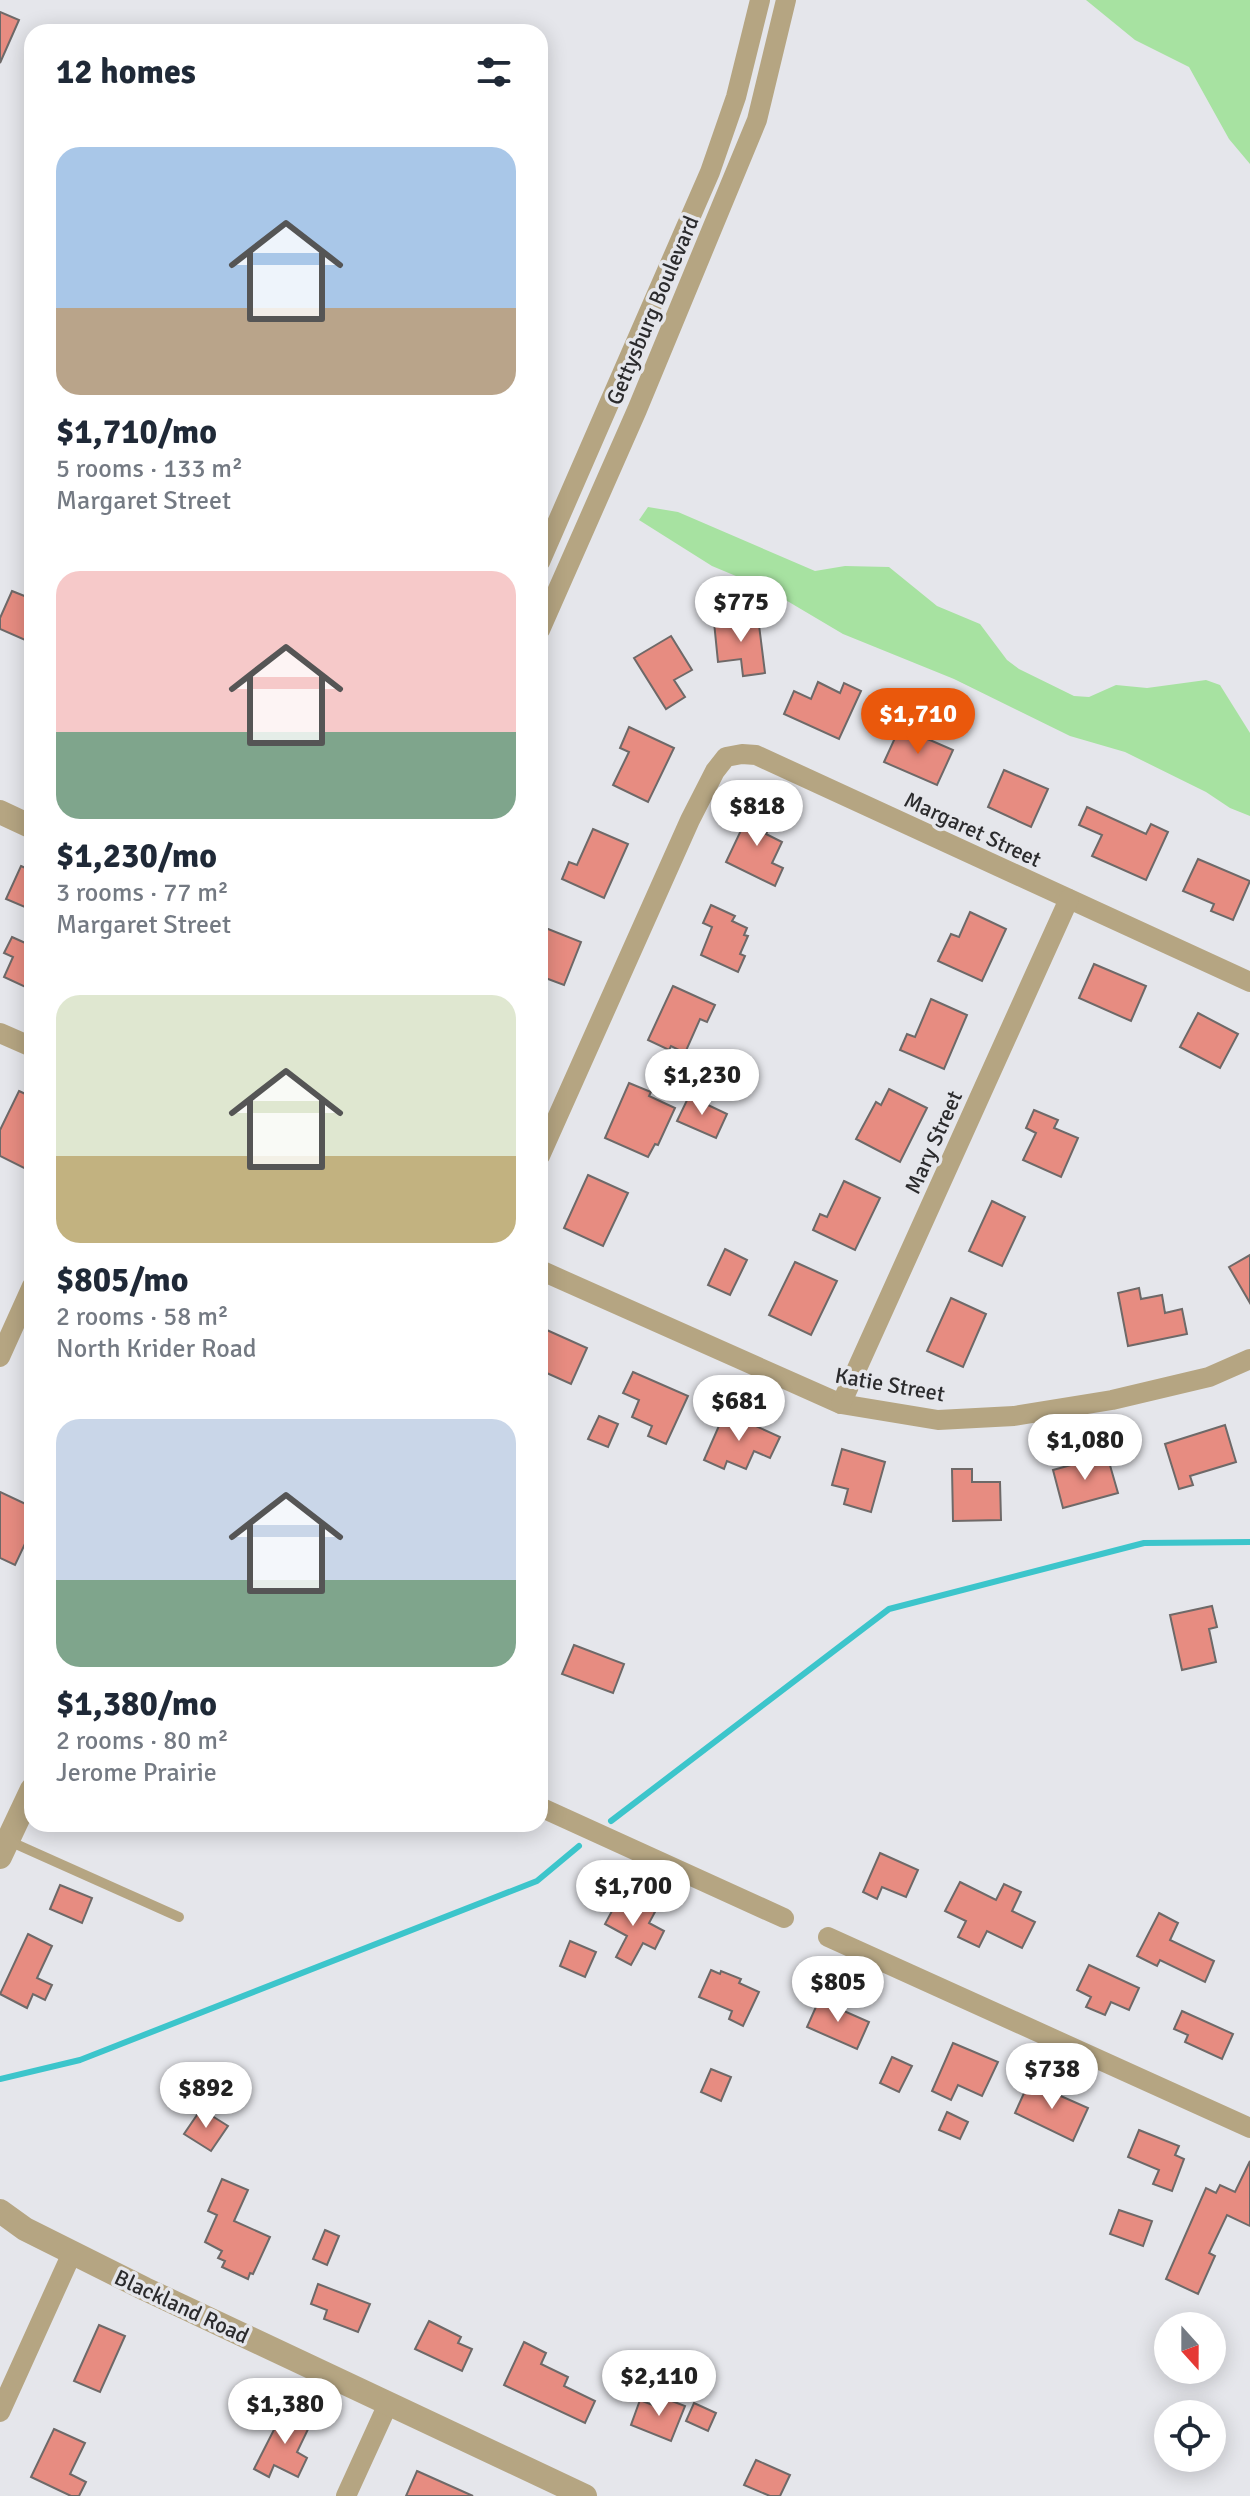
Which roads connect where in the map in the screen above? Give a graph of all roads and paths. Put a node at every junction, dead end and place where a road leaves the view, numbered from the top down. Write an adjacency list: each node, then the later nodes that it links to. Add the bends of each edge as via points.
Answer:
1 (760, 0): 3 (street, Gettysburg Boulevard, via 736,97)
2 (786, 0): 4 (street, Gettysburg Boulevard, via 757,120)
3 (686, 225): 4 (street); 5 (street, Gettysburg Boulevard)
4 (710, 235): 6 (street, Gettysburg Boulevard)
5 (622, 370): 6 (street); 7 (street, Gettysburg Boulevard)
6 (649, 380): 8 (street, Gettysburg Boulevard)
7 (548, 543)
8 (548, 612)
9 (0, 812): 10 (street)
10 (24, 823)
11 (1069, 899): 12 (street, Margaret Street); 15 (street, Margaret Street, via 756,755 726,757 690,820); 20 (street, Mary Street)
12 (1250, 982)
13 (0, 1033): 14 (street)
14 (24, 1044)
15 (548, 1138)
16 (548, 1274): 20 (street, Katie Street)
17 (24, 1304): 18 (street)
18 (0, 1357)
19 (1250, 1359): 20 (street, Katie Street, via 1174,1386 1014,1416 938,1420)
20 (841, 1404)
21 (24, 1803): 23 (street)
22 (548, 1811): 25 (street)
23 (5, 1836): 24 (lane)
24 (179, 1917)
25 (784, 1918)
26 (828, 1937): 27 (street)
27 (1250, 2128)
28 (0, 2211): 29 (street, Blackland Road)
29 (72, 2253): 30 (street, Blackland Road); 31 (street)
30 (388, 2404): 32 (street); 33 (street, Blackland Road)
31 (0, 2412)
32 (346, 2496)
33 (585, 2496)

